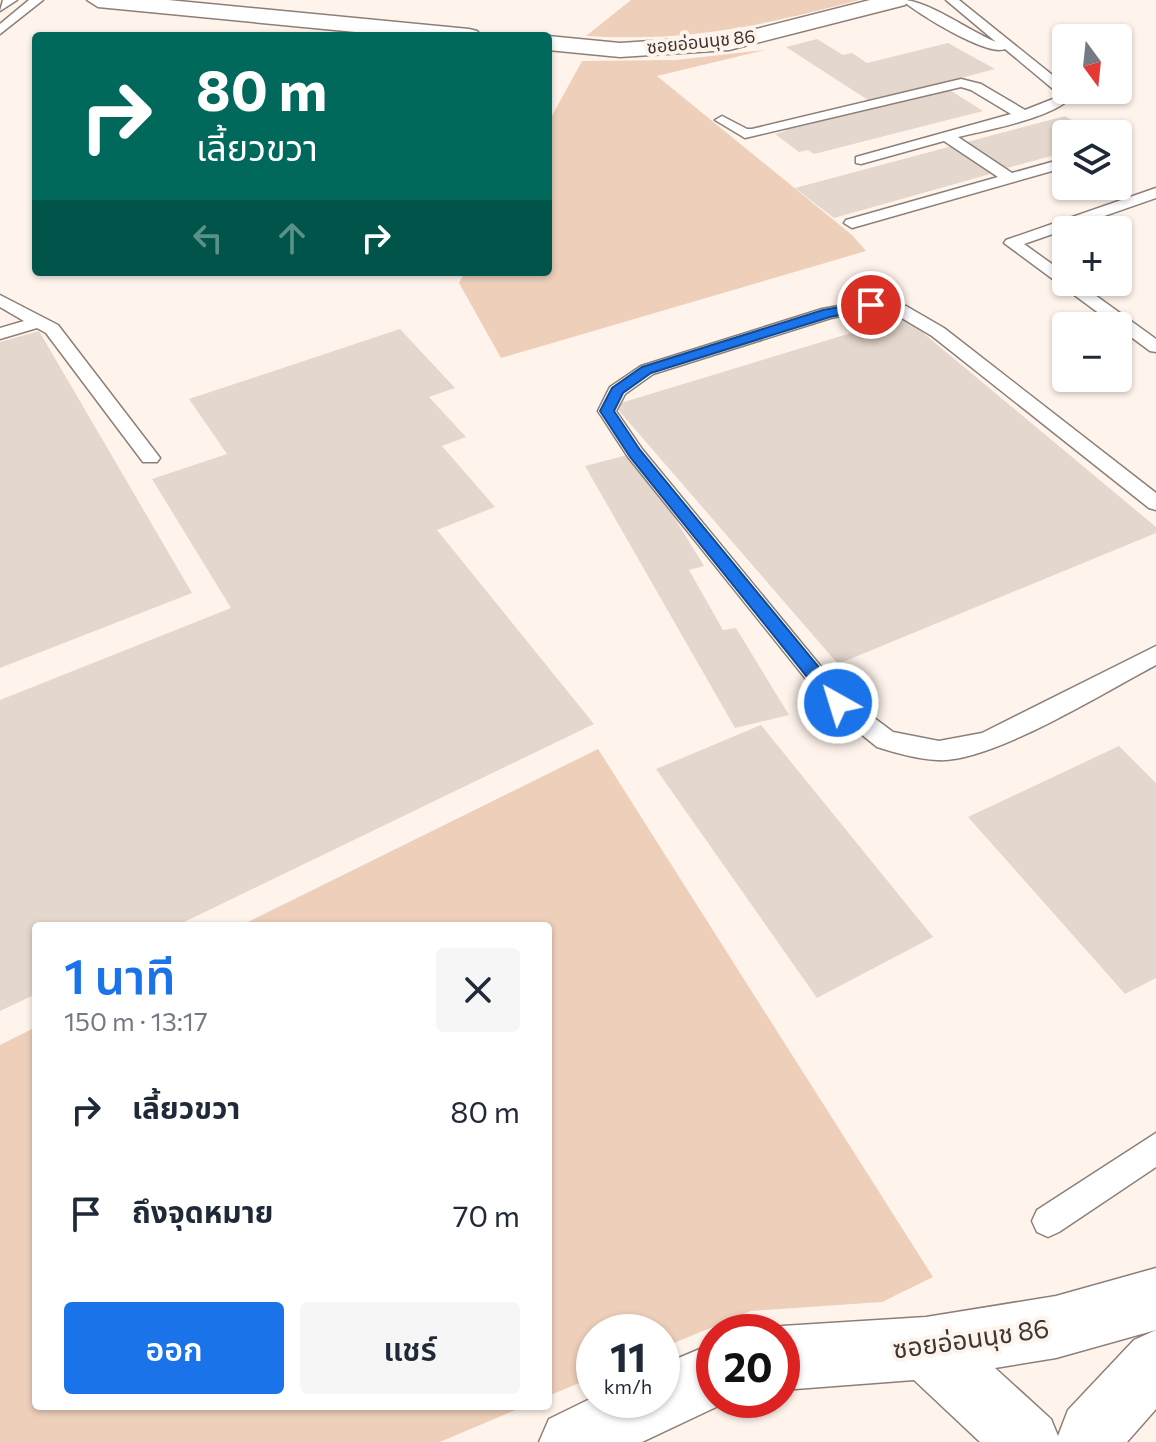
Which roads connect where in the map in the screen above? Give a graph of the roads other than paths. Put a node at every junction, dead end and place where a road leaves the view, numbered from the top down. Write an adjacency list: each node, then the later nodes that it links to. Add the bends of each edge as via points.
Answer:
1 (11, 0): 7 (lane)
2 (37, 0): 8 (lane)
3 (98, 0): 11 (street)
4 (897, 0): 12 (street, ซอยอ่อนนุช 86, via 729,43 620,50)
5 (908, 0): 13 (lane, via 989,46)
6 (952, 0): 13 (lane)
7 (0, 7)
8 (20, 14): 9 (lane); 10 (lane)
9 (0, 18)
10 (0, 30)
11 (428, 32)
12 (552, 43)
13 (1020, 54): 14 (lane, via 1066,93 1058,103)
14 (1023, 115): 15 (lane, via 961,83 752,133); 16 (lane)
15 (722, 120)
16 (946, 136): 17 (lane); 19 (lane)
17 (861, 160)
18 (1052, 166): 19 (lane)
19 (1010, 178): 21 (lane)
20 (1156, 193): 25 (lane, via 1012,243)
21 (852, 223)
22 (0, 300): 23 (lane)
23 (38, 322): 24 (lane); 26 (lane, via 52,329)
24 (0, 334)
25 (1156, 347)
26 (150, 458)
27 (1156, 503): 28 (lane, via 938,332 900,310 871,305 828,313 647,370 617,391 607,411 635,453 838,703 886,740 939,751 987,742)
28 (1156, 655)
29 (1156, 1149): 30 (lane)
30 (1048, 1221)
31 (1156, 1299): 32 (street, ซอยอ่อนนุช 86, via 1056,1327)
32 (926, 1348): 33 (street, ซอยอ่อนนุช 86); 37 (street)
33 (800, 1357)
34 (1156, 1362): 38 (street, via 1091,1433)
35 (621, 1418): 36 (street)
36 (572, 1442)
37 (1028, 1442)
38 (1091, 1442)

